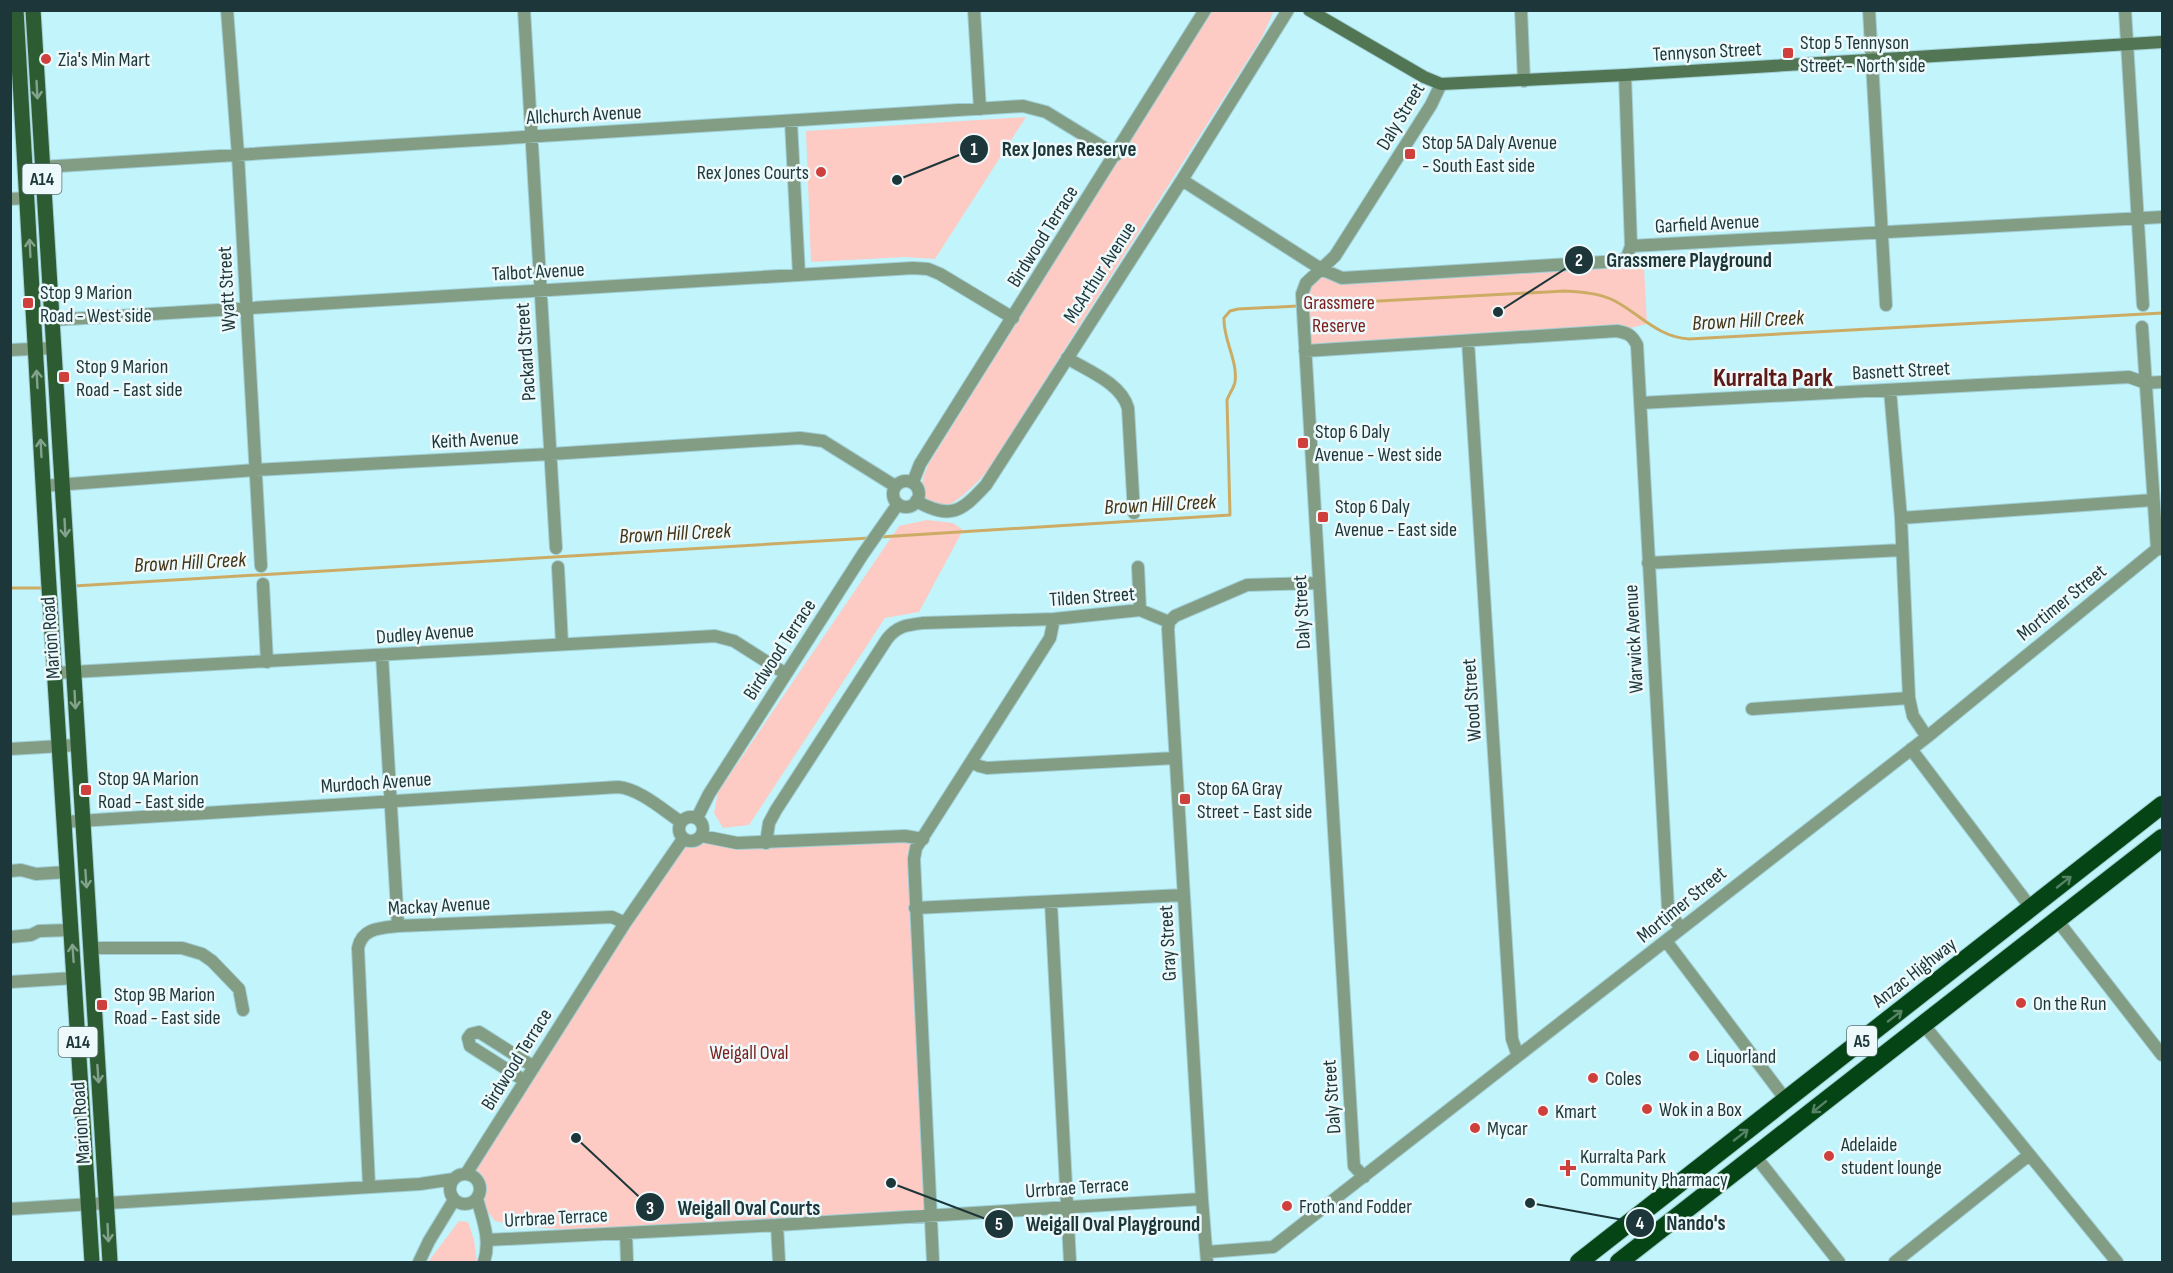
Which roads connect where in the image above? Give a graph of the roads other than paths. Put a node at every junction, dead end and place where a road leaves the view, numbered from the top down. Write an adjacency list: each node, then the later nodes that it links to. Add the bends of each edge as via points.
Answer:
1 (16, 10): 25 (main road, Marion Road / A14)
2 (33, 10): 23 (main road, Marion Road / A14, one-way to 23)
3 (227, 10): 21 (street, Wyatt Street)
4 (524, 10): 20 (street, Packard Street)
5 (974, 10): 18 (street)
6 (1205, 10): 22 (street, Birdwood Terrace)
7 (1288, 10): 24 (street, McArthur Avenue)
8 (1309, 10): 17 (street, Tennyson Street)
9 (1521, 10): 16 (street)
10 (1869, 10): 14 (street)
11 (2125, 10): 13 (street)
12 (2163, 42): 13 (street, Tennyson Street)
13 (2126, 44): 14 (street, Tennyson Street); 28 (street)
14 (1871, 60): 15 (street, Tennyson Street); 29 (street)
15 (1624, 75): 16 (street, Tennyson Street); 30 (street)
16 (1524, 81): 17 (street, Tennyson Street)
17 (1441, 84): 31 (street, Daly Street, via 1335,256)
18 (980, 109): 19 (street, Allchurch Avenue); 22 (street, Allchurch Avenue, via 1023,106 1046,112)
19 (791, 122): 20 (street, Allchurch Avenue); 32 (street)
20 (532, 137): 21 (street, Allchurch Avenue); 33 (street, Packard Street)
21 (238, 155): 23 (street, Allchurch Avenue); 36 (street, Wyatt Street)
22 (1116, 155): 37 (street, Birdwood Terrace)
23 (42, 167): 38 (main road, Marion Road / A14)
24 (1182, 180): 31 (street, Garfield Avenue); 45 (street, McArthur Avenue)
25 (27, 198): 26 (street); 42 (main road, Marion Road / A14, one-way to 25)
26 (10, 199)
27 (2163, 217): 28 (street, Garfield Avenue)
28 (2137, 219): 29 (street, Garfield Avenue); 35 (street)
29 (1881, 233): 30 (street, Garfield Avenue); 34 (street)
30 (1631, 246): 31 (street, Garfield Avenue, via 1627,257 1609,262 1342,278)
31 (1321, 269): 44 (street, Daly Street, via 1306,283 1302,294)
32 (799, 275): 33 (street, Talbot Avenue); 37 (street, Talbot Avenue, via 928,269)
33 (541, 290): 36 (street, Talbot Avenue); 50 (street, Packard Street)
34 (1886, 304)
35 (2143, 304)
36 (246, 308): 38 (street, Talbot Avenue); 51 (street, Wyatt Street)
37 (1013, 318): 52 (street, Birdwood Terrace, via 920,464)
38 (52, 320): 41 (main road, Marion Road / A14)
39 (2142, 327): 47 (street)
40 (1468, 341): 44 (street); 49 (street, Warwick Avenue, via 1628,333 1637,345); 123 (street, Wood Street, via 1512,1039)
41 (54, 348): 42 (street); 53 (main road, Marion Road / A14)
42 (35, 349): 43 (street); 54 (main road, Marion Road / A14, one-way to 42)
43 (10, 350)
44 (1305, 351): 68 (street, Daly Street)
45 (1067, 358): 57 (street, McArthur Avenue, via 974,498 954,511 945,512); 59 (street, via 1117,388 1125,397)
46 (2163, 382): 47 (street, Basnett Street)
47 (2146, 383): 48 (street, Basnett Street, via 2129,377); 56 (street)
48 (1890, 390): 49 (street, Basnett Street); 60 (street)
49 (1640, 403): 64 (street, Warwick Avenue)
50 (551, 454): 51 (street, Keith Avenue); 55 (street, Keith Avenue, via 811,438 823,441); 61 (street, Packard Street)
51 (255, 470): 53 (street, Keith Avenue); 65 (street, Wyatt Street)
52 (913, 482): 55 (street, via 906,480); 57 (street, via 919,493)
53 (63, 485): 54 (street, Keith Avenue); 76 (main road, Marion Road / A14, one-way to 76)
54 (43, 486): 77 (main road, Marion Road / A14)
55 (895, 486): 58 (street, via 893,494)
56 (2153, 500): 60 (street); 62 (street)
57 (916, 501): 58 (street, via 904,507)
58 (898, 504): 78 (street, Birdwood Terrace)
59 (1134, 513)
60 (1900, 518): 63 (street)
61 (556, 548)
62 (2160, 549): 81 (street, Mortimer Street)
63 (1902, 550): 64 (street); 79 (street)
64 (1648, 562): 108 (street, Warwick Avenue, via 1668,908)
65 (261, 566)
66 (558, 567): 73 (street)
67 (1138, 567): 70 (street)
68 (1319, 583): 72 (street, via 1247,585 1174,616); 132 (street, Daly Street, via 1354,1166)
69 (263, 584): 75 (street)
70 (1140, 610): 71 (street, Tilden Street); 72 (street, Tilden Street)
71 (1054, 619): 87 (street, via 1050,638); 97 (street, Tilden Street, via 923,623 894,630 768,822)
72 (1169, 622): 86 (street, Gray Street)
73 (562, 644): 74 (street, Dudley Avenue); 78 (street, Dudley Avenue, via 724,637)
74 (382, 655): 75 (street, Dudley Avenue); 88 (street)
75 (267, 662): 76 (street, Dudley Avenue)
76 (74, 672): 77 (street, Dudley Avenue); 82 (main road, Marion Road / A14, one-way to 82)
77 (56, 674): 83 (main road, Marion Road / A14)
78 (786, 674): 90 (street, Birdwood Terrace)
79 (1909, 698): 80 (street); 81 (street, via 1913,716)
80 (1752, 709)
81 (1927, 737): 85 (street, Mortimer Street)
82 (78, 745): 83 (street); 91 (main road, Marion Road / A14)
83 (59, 746): 84 (street); 92 (main road, Marion Road / A14)
84 (10, 749)
85 (1911, 749): 104 (street); 108 (street, Mortimer Street)
86 (1174, 758): 87 (street, via 987,768); 101 (street, Gray Street)
87 (973, 762): 98 (street)
88 (390, 801): 91 (street, Murdoch Avenue); 93 (street, Murdoch Avenue, via 626,788); 107 (street)
89 (2163, 805): 104 (highway, Anzac Highway / A5, one-way to 89)
90 (697, 818): 93 (street, via 688,817); 94 (street, via 703,824)
91 (82, 821): 92 (street, Murdoch Avenue); 113 (main road, Marion Road / A14, one-way to 113)
92 (64, 822): 100 (main road, Marion Road / A14)
93 (681, 822): 96 (street)
94 (702, 836): 96 (street, via 694,841); 97 (street, via 737,843)
95 (2163, 838): 105 (highway, A5)
96 (683, 839): 106 (street, Birdwood Terrace)
97 (766, 843): 98 (street, via 905,836)
98 (920, 843): 103 (street, via 914,859)
99 (10, 871): 100 (street)
100 (67, 872): 109 (main road, Marion Road / A14)
101 (1184, 895): 102 (street); 135 (street, Gray Street)
102 (1051, 903): 103 (street); 138 (street)
103 (915, 908): 140 (street)
104 (2031, 908): 112 (highway, Anzac Highway / A5)
105 (2057, 920): 114 (highway, A5); 122 (street)
106 (625, 923): 107 (street, Mackay Avenue, via 612,917); 125 (street, Birdwood Terrace)
107 (398, 926): 133 (street, Mackay Avenue, via 376,928 364,934 358,948)
108 (1680, 928): 111 (street, Mortimer Street)
109 (71, 930): 110 (street); 119 (main road, Marion Road / A14, one-way to 109)
110 (10, 937)
111 (1666, 941): 123 (street, Mortimer Street); 128 (street)
112 (1984, 946): 114 (highway, via 1983,954 1988,958); 115 (highway, Anzac Highway / A5)
113 (90, 948): 116 (main road, Marion Road / A14); 120 (street, via 182,948 202,954 239,988)
114 (2013, 954): 117 (highway, A5)
115 (1958, 966): 117 (highway, via 1974,966 1980,972); 124 (highway, Anzac Highway / A5, one-way to 115)
116 (92, 978): 119 (main road, via 81,993); 136 (main road, Marion Road / A14, one-way to 136)
117 (1979, 980): 121 (highway, A5)
118 (10, 982): 119 (street)
119 (75, 985): 137 (main road, Marion Road / A14)
120 (243, 1010)
121 (1923, 1024): 126 (highway, A5); 129 (street)
122 (2163, 1055)
123 (1518, 1056): 132 (street, Mortimer Street)
124 (1836, 1062): 126 (highway); 128 (highway, Anzac Highway / A5)
125 (534, 1067): 127 (street, Birdwood Terrace); 127 (street, via 479,1032 468,1038 470,1046)
126 (1852, 1080): 130 (highway, A5, one-way to 130)
127 (525, 1081): 131 (street, Birdwood Terrace, via 481,1150)
128 (1786, 1100): 153 (highway, Anzac Highway / A5, one-way to 128)
129 (2029, 1155): 156 (street); 157 (street)
130 (1756, 1157): 154 (highway, A5); 155 (street)
131 (471, 1176): 134 (street); 134 (street, via 481,1190)
132 (1364, 1177): 144 (street, Mortimer Street, via 1273,1247)
133 (369, 1186): 134 (street, via 420,1184); 136 (street)
134 (461, 1196): 143 (street); 145 (street, via 434,1245)
135 (1202, 1199): 138 (street, Urrbrae Terrace); 144 (street, Gray Street)
136 (107, 1204): 137 (street); 147 (main road, Marion Road / A14, one-way to 147)
137 (89, 1205): 139 (street); 146 (main road, Marion Road / A14)
138 (1067, 1207): 140 (street, Urrbrae Terrace); 152 (street)
139 (10, 1209)
140 (930, 1216): 141 (street, Urrbrae Terrace); 151 (street)
141 (777, 1225): 142 (street, Urrbrae Terrace); 150 (street)
142 (626, 1233): 143 (street, Urrbrae Terrace); 149 (street)
143 (487, 1240): 148 (street)
144 (1207, 1257)
145 (420, 1261)
146 (92, 1263)
147 (110, 1263)
148 (484, 1263)
149 (627, 1263)
150 (779, 1263)
151 (933, 1263)
152 (1070, 1263)
153 (1579, 1263)
154 (1619, 1263)
155 (1839, 1263)
156 (1895, 1263)
157 (2117, 1263)

